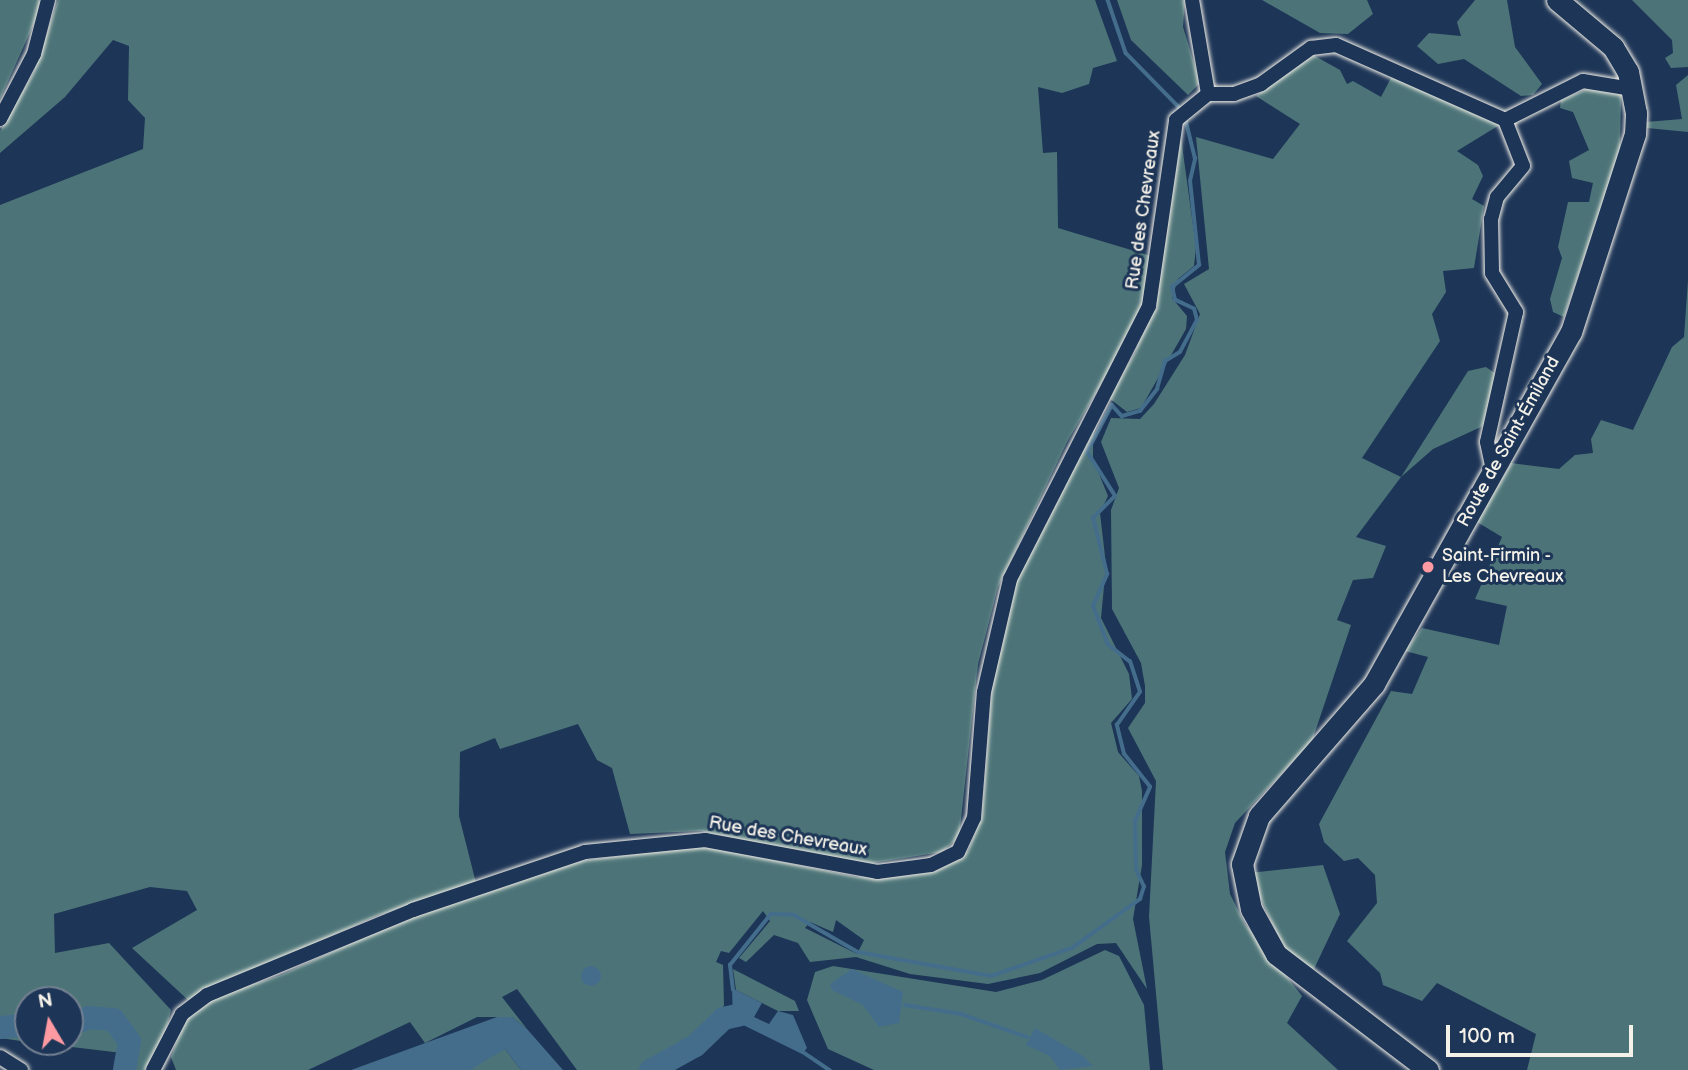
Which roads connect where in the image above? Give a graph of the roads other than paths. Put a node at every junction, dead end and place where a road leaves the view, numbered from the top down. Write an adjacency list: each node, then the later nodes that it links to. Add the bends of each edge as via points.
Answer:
1 (48, 0): 6 (street, via 34,54)
2 (1192, 0): 5 (street)
3 (1557, 0): 4 (main road, Route de Saint-Émiland, via 1613,47)
4 (1632, 89): 7 (street, via 1583,81); 8 (main road, Route de Saint-Émiland, via 1635,134 1571,332)
5 (1208, 94): 7 (street, via 1243,91 1311,48 1336,45); 11 (street, Rue des Chevreaux, via 1184,111 1167,158 1149,306 1010,579 984,692 974,818 958,852 931,865 877,872 705,840 585,852 413,910 207,995 182,1014)
6 (0, 119)
7 (1505, 120): 8 (street, via 1523,166 1497,197 1491,219 1492,273 1516,312 1487,442)
8 (1493, 471): 12 (main road, Route de Saint-Émiland, via 1374,684 1259,816 1242,864 1251,909 1276,954)
9 (0, 1057): 10 (street)
10 (22, 1070)
11 (153, 1070)
12 (1428, 1070)

